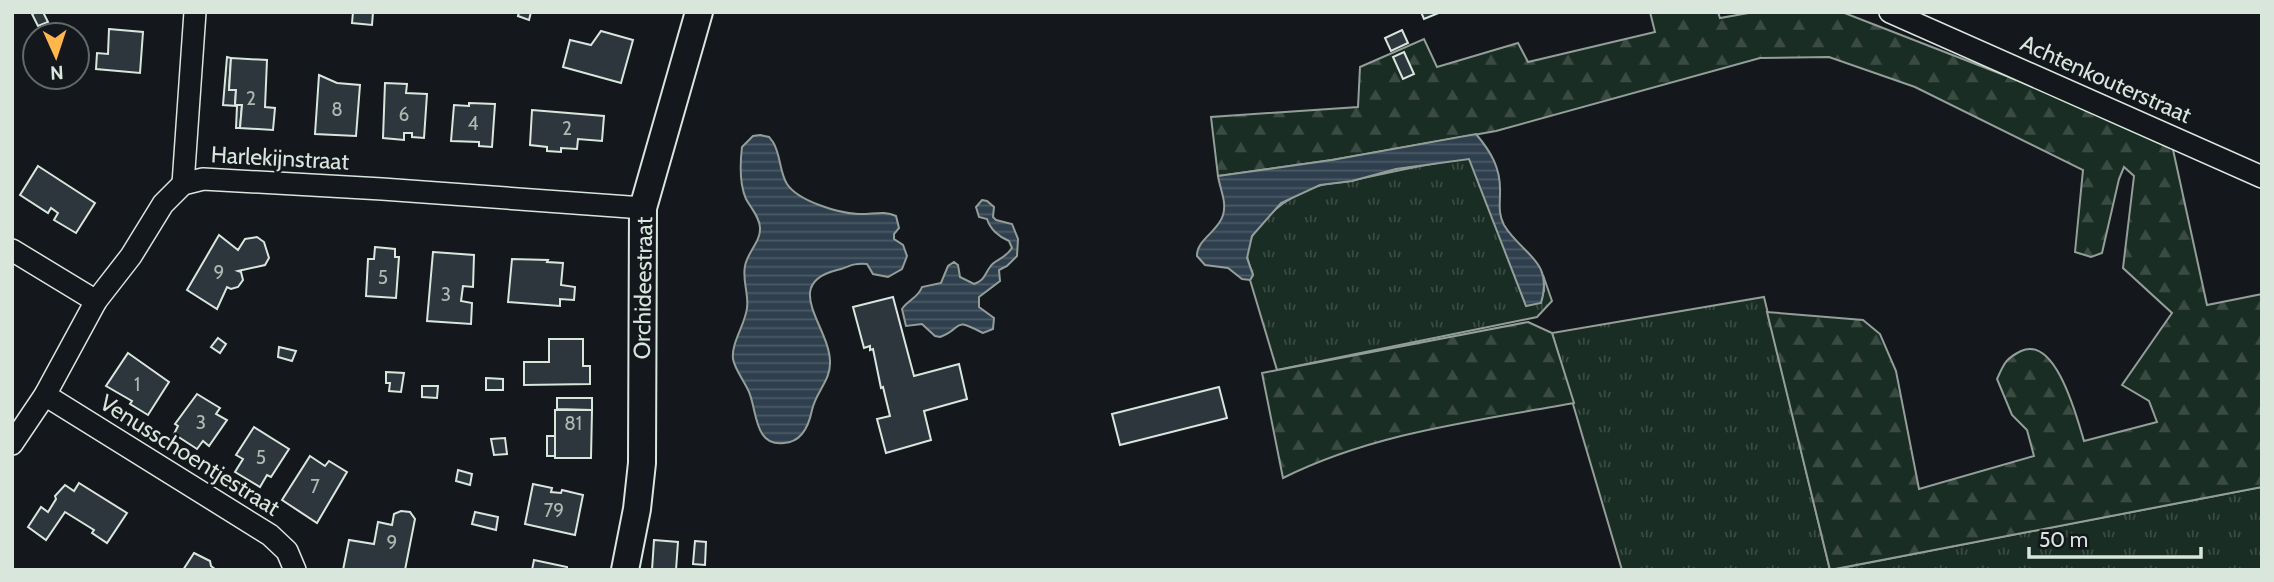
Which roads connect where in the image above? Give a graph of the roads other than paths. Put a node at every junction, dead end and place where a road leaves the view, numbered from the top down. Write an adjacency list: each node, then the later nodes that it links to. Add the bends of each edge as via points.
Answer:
1 (195, 12): 5 (street)
2 (699, 12): 6 (street, Orchideestraat)
3 (1890, 12): 4 (street, Achtenkouterstraat)
4 (2262, 177)
5 (183, 184): 6 (street, Harlekijnstraat, via 244,182); 8 (street, Harlekijnstraat, via 163,204)
6 (643, 208): 12 (street, Orchideestraat, via 642,463)
7 (12, 250): 8 (street)
8 (96, 301): 9 (street, Harlekijnstraat)
9 (45, 396): 10 (street, Harlekijnstraat); 11 (street, Venusschoentjestraat, via 270,535 287,551)
10 (12, 444)
11 (295, 570)
12 (625, 570)

